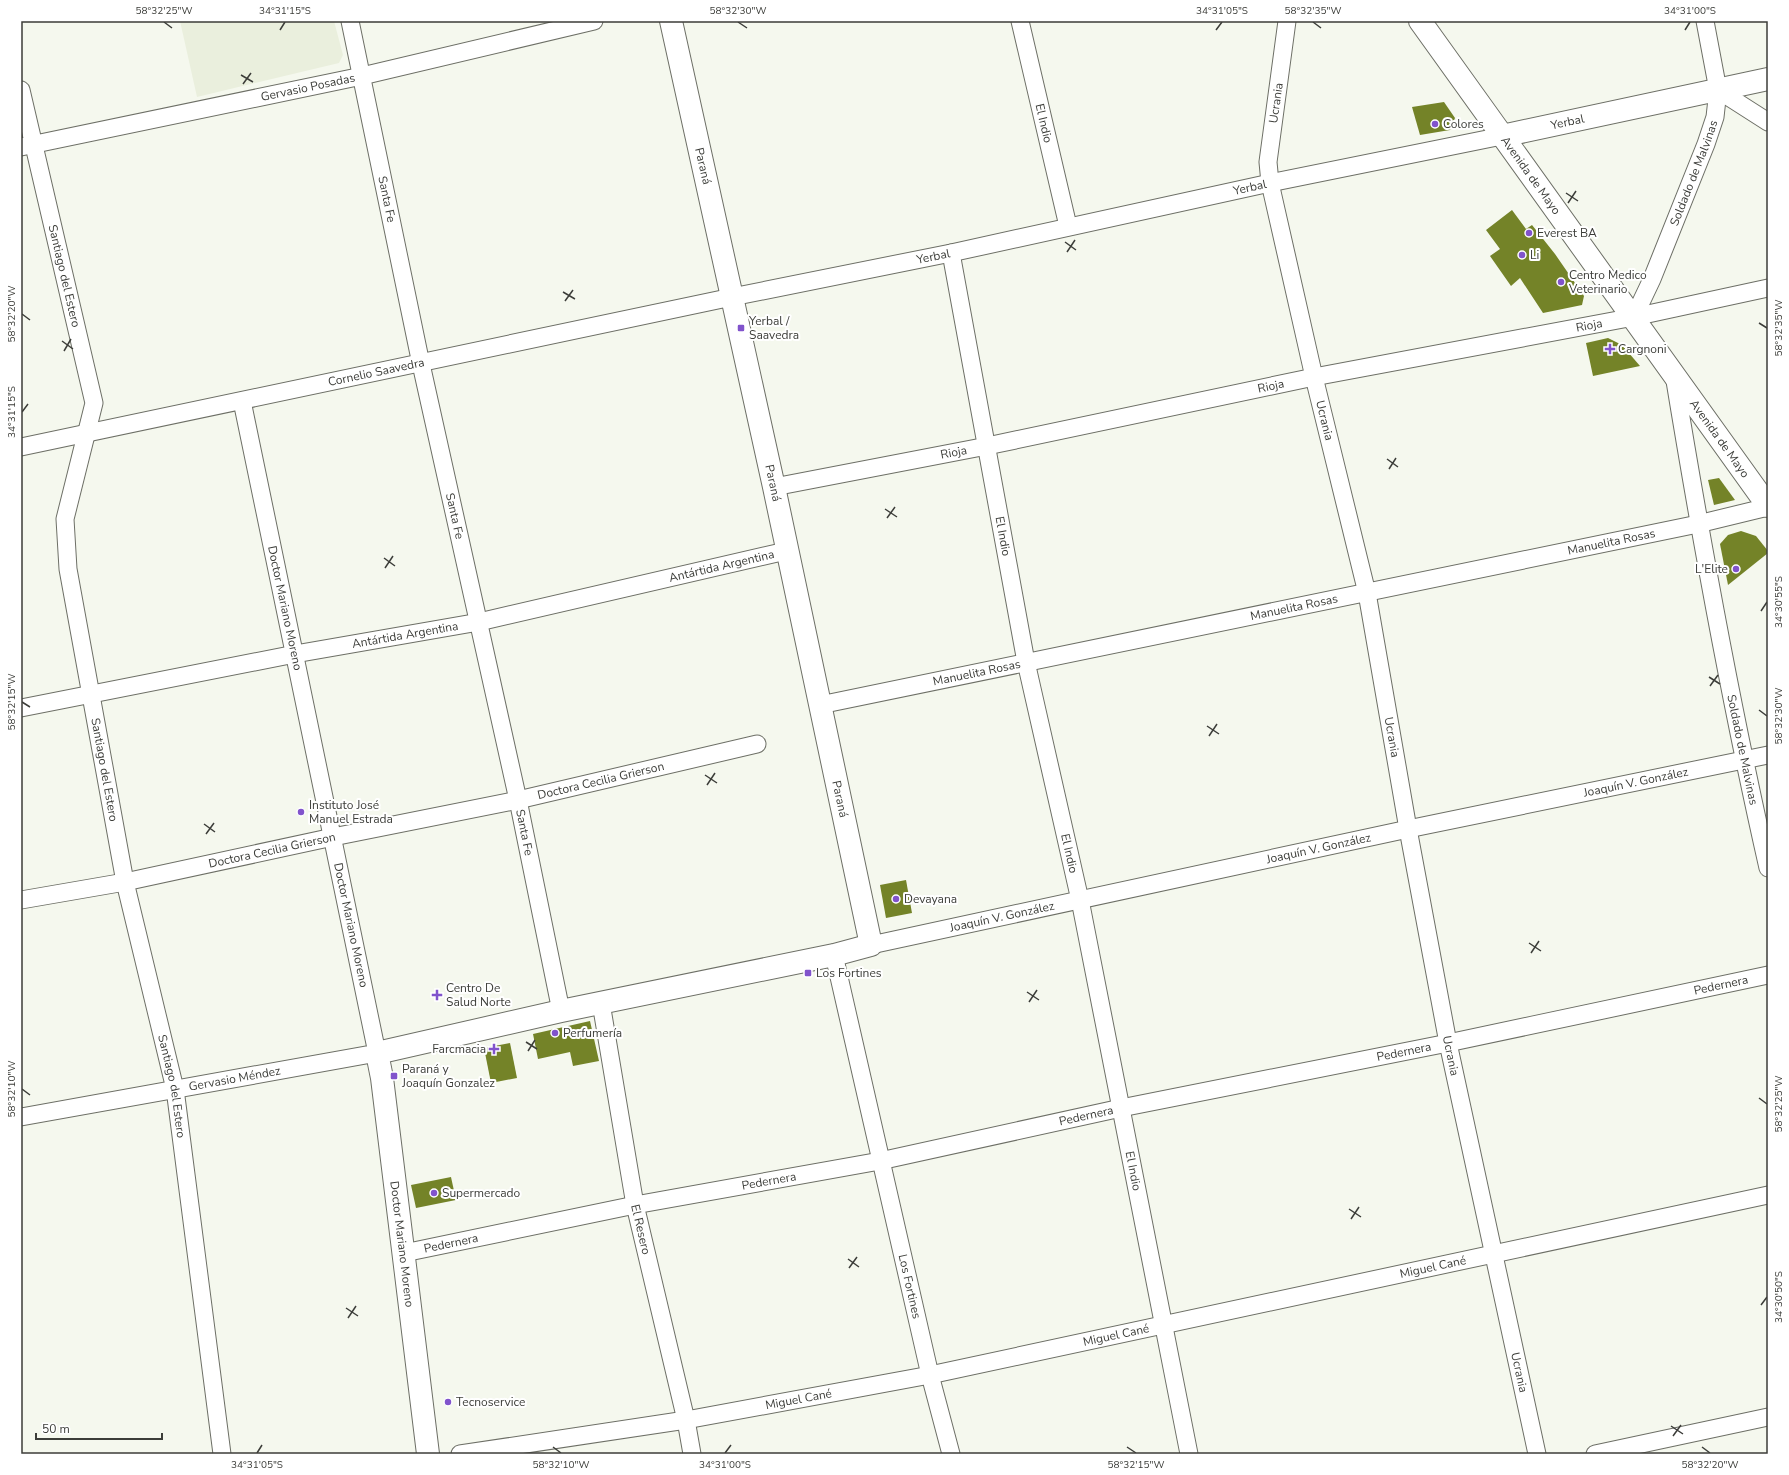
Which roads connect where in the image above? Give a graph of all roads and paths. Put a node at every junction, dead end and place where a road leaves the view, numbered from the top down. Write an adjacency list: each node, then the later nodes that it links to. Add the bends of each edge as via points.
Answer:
1 (350, 21): 8 (street, Santa Fe)
2 (594, 21): 8 (street, Gervasio Posadas)
3 (671, 21): 19 (street, Paraná)
4 (1020, 21): 16 (street, El Indio)
5 (1287, 21): 15 (street, Ucrania, via 1268,162)
6 (1420, 21): 13 (street, Avenida de Mayo)
7 (1705, 21): 11 (street, Soldado de Malvinas)
8 (362, 76): 14 (street, Gervasio Posadas); 21 (street, Santa Fe)
9 (1768, 79): 11 (street, Yerbal)
10 (21, 90): 14 (street, Santiago del Estero)
11 (1718, 90): 12 (street); 13 (street, Yerbal); 20 (street, Soldado de Malvinas, via 1715,117 1706,144 1652,279)
12 (1768, 122)
13 (1502, 136): 15 (street, Yerbal); 20 (street, Avenida de Mayo)
14 (27, 146): 25 (street, Santiago del Estero, via 94,403)
15 (1270, 183): 16 (street, Yerbal); 23 (street, Ucrania)
16 (1068, 226): 17 (street, Yerbal)
17 (951, 253): 19 (street, Yerbal); 26 (street, El Indio)
18 (1768, 288): 20 (street, Rioja)
19 (732, 297): 21 (street, Cornelio Saavedra); 28 (street, Paraná)
20 (1634, 317): 22 (street, Avenida de Mayo); 23 (street, Rioja)
21 (421, 364): 24 (street, Cornelio Saavedra); 33 (street, Santa Fe)
22 (1673, 371): 29 (street, Avenida de Mayo); 30 (street, Soldado de Malvinas)
23 (1314, 377): 26 (street, Rioja); 32 (street, Ucrania)
24 (242, 401): 25 (street, Cornelio Saavedra); 34 (street, Doctor Mariano Moreno)
25 (86, 434): 27 (street, Cornelio Saavedra); 36 (street, Santiago del Estero, via 65,519 68,569)
26 (987, 446): 28 (street, Rioja); 35 (street, El Indio)
27 (21, 447)
28 (774, 487): 31 (street, Paraná)
29 (1768, 506): 30 (street, Manuelita Rosas)
30 (1698, 524): 32 (street, Manuelita Rosas); 41 (street, Soldado de Malvinas)
31 (786, 551): 33 (street, Antártida Argentina); 37 (street, Paraná)
32 (1367, 592): 35 (street, Manuelita Rosas); 43 (street, Ucrania)
33 (479, 622): 34 (street, Antártida Argentina); 42 (street, Santa Fe)
34 (295, 654): 36 (street, Antártida Argentina); 44 (street, Doctor Mariano Moreno)
35 (1026, 662): 37 (street, Manuelita Rosas); 48 (street, El Indio)
36 (90, 694): 38 (street, Antártida Argentina); 46 (street, Santiago del Estero)
37 (820, 704): 49 (street, Paraná)
38 (21, 708)
39 (757, 744): 42 (street, Doctora Cecilia Grierson)
40 (1768, 755): 41 (street, Joaquín V. González)
41 (1744, 760): 43 (street, Joaquín V. González); 45 (street, Soldado de Malvinas)
42 (518, 800): 44 (street, Doctora Cecilia Grierson); 53 (street, Santa Fe)
43 (1408, 829): 48 (street, Joaquín V. González); 54 (street, Ucrania)
44 (333, 837): 46 (street, Doctora Cecilia Grierson); 55 (street, Doctor Mariano Moreno)
45 (1768, 868)
46 (125, 882): 47 (street, Doctora Cecilia Grierson); 56 (street, Santiago del Estero)
47 (21, 900)
48 (1080, 900): 49 (street, Joaquín V. González); 57 (street, El Indio)
49 (871, 945): 50 (street)
50 (834, 955): 52 (street); 59 (street, Los Fortines)
51 (1768, 975): 54 (street, Pedernera)
52 (601, 1003): 53 (street); 61 (street, El Resero)
53 (561, 1011): 55 (street)
54 (1448, 1043): 57 (street, Pedernera); 63 (street, Ucrania)
55 (377, 1052): 56 (street, Gervasio Méndez); 62 (street, Doctor Mariano Moreno)
56 (175, 1089): 58 (street, Gervasio Méndez); 68 (street, Santiago del Estero)
57 (1121, 1108): 59 (street, Pedernera); 64 (street, El Indio)
58 (21, 1117)
59 (880, 1161): 61 (street, Pedernera); 65 (street, Los Fortines)
60 (1768, 1195): 63 (street, Miguel Cané)
61 (635, 1205): 62 (street, Pedernera); 67 (street, El Resero)
62 (404, 1253): 69 (street, Doctor Mariano Moreno)
63 (1493, 1254): 64 (street, Miguel Cané); 74 (street, Ucrania)
64 (1163, 1324): 65 (street, Miguel Cané); 73 (street, El Indio)
65 (930, 1374): 67 (street, Miguel Cané); 72 (street, Los Fortines)
66 (1768, 1417): 75 (street)
67 (686, 1420): 70 (street, Miguel Cané); 71 (street, El Resero)
68 (222, 1454)
69 (428, 1454)
70 (460, 1454)
71 (692, 1454)
72 (951, 1454)
73 (1188, 1454)
74 (1537, 1454)
75 (1595, 1454)

